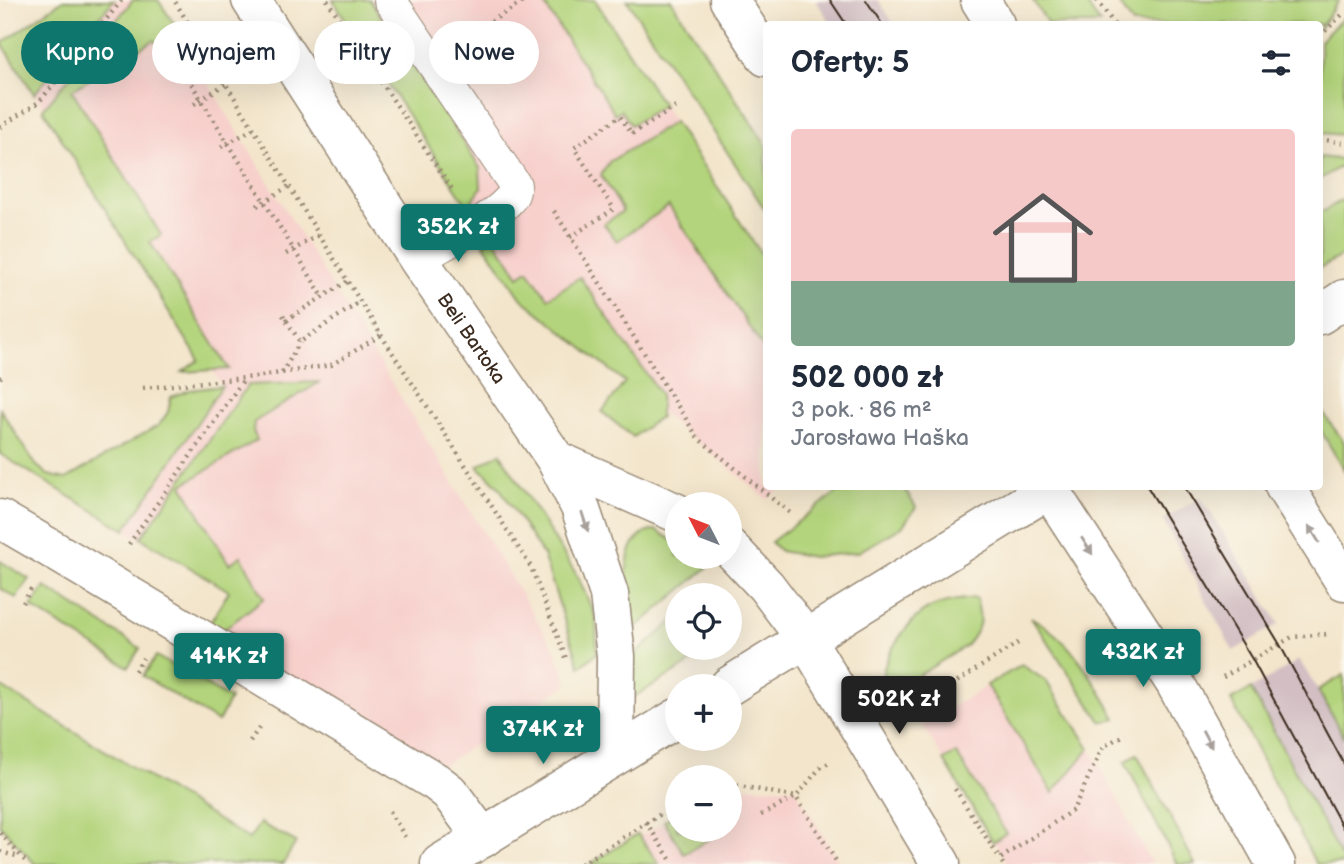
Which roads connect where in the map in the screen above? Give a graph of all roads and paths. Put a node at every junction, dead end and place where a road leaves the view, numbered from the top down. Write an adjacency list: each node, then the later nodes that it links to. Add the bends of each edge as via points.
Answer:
1 (122, 0): 25 (path, via 39,102)
2 (174, 0): 11 (path)
3 (251, 0): 40 (street, Beli Bartoka)
4 (327, 0): 35 (path)
5 (390, 0): 17 (lane)
6 (729, 0): 16 (street)
7 (980, 0): 13 (street)
8 (1097, 0): 14 (path)
9 (524, 1): 12 (path)
10 (1344, 13): 15 (path)
11 (187, 21)
12 (497, 21)
13 (993, 21)
14 (1112, 21)
15 (1323, 33)
16 (763, 52)
17 (429, 58)
18 (192, 84): 22 (path)
19 (224, 84): 22 (path)
20 (226, 84): 26 (path)
21 (447, 84): 32 (lane, via 515,185)
22 (202, 100): 23 (path); 28 (path)
23 (194, 104)
24 (679, 105): 37 (path, via 632,134 620,116 574,148 614,209)
25 (0, 127)
26 (253, 129): 28 (path); 31 (path)
27 (1323, 140): 29 (path)
28 (228, 142): 30 (path); 33 (path)
29 (1344, 143)
30 (220, 147)
31 (289, 186): 33 (path); 36 (path)
32 (514, 194): 35 (lane); 37 (path, via 548,201)
33 (264, 202): 34 (path); 38 (path)
34 (257, 206)
35 (476, 225): 40 (lane)
36 (319, 235): 38 (path); 41 (path)
37 (570, 237): 56 (path, via 698,438)
38 (294, 250): 39 (path); 42 (path)
39 (286, 254)
40 (418, 259): 51 (street, Beli Bartoka)
41 (348, 281): 42 (path); 44 (path)
42 (323, 297): 47 (path, via 285,317)
43 (1344, 299): 45 (street)
44 (360, 301): 46 (path); 47 (path)
45 (1323, 313)
46 (381, 335): 48 (path, via 331,365); 63 (path, via 531,567)
47 (300, 342): 48 (path)
48 (282, 373): 49 (path)
49 (245, 378): 50 (path); 59 (path)
50 (143, 388)
51 (556, 460): 55 (street); 68 (street, Beli Bartoka, one-way to 68, via 580,508 609,594 616,656)
52 (1045, 490): 62 (street)
53 (1052, 490): 83 (street, one-way to 83, via 1168,672)
54 (1287, 490): 60 (street, one-way to 54)
55 (665, 508)
56 (790, 513)
57 (0, 519): 59 (street)
58 (742, 561): 62 (street)
59 (105, 580): 73 (street, via 436,782 449,792)
60 (1344, 581)
61 (1329, 634): 65 (path, via 1292,637)
62 (806, 639): 64 (street); 81 (street)
63 (568, 662)
64 (742, 678)
65 (1219, 679)
66 (665, 725): 68 (street)
67 (1125, 734): 82 (path, via 1103,747 1073,810 1000,859)
68 (615, 756): 73 (street)
69 (665, 811): 71 (path)
70 (761, 815): 80 (path, via 796,797)
71 (646, 822): 76 (path); 79 (path)
72 (0, 833): 75 (path)
73 (483, 838): 78 (street)
74 (0, 852): 75 (path)
75 (22, 857): 77 (path)
76 (673, 862)
77 (28, 864)
78 (440, 864)
79 (581, 864)
80 (838, 864)
81 (941, 864)
82 (1003, 864)
83 (1276, 864)

